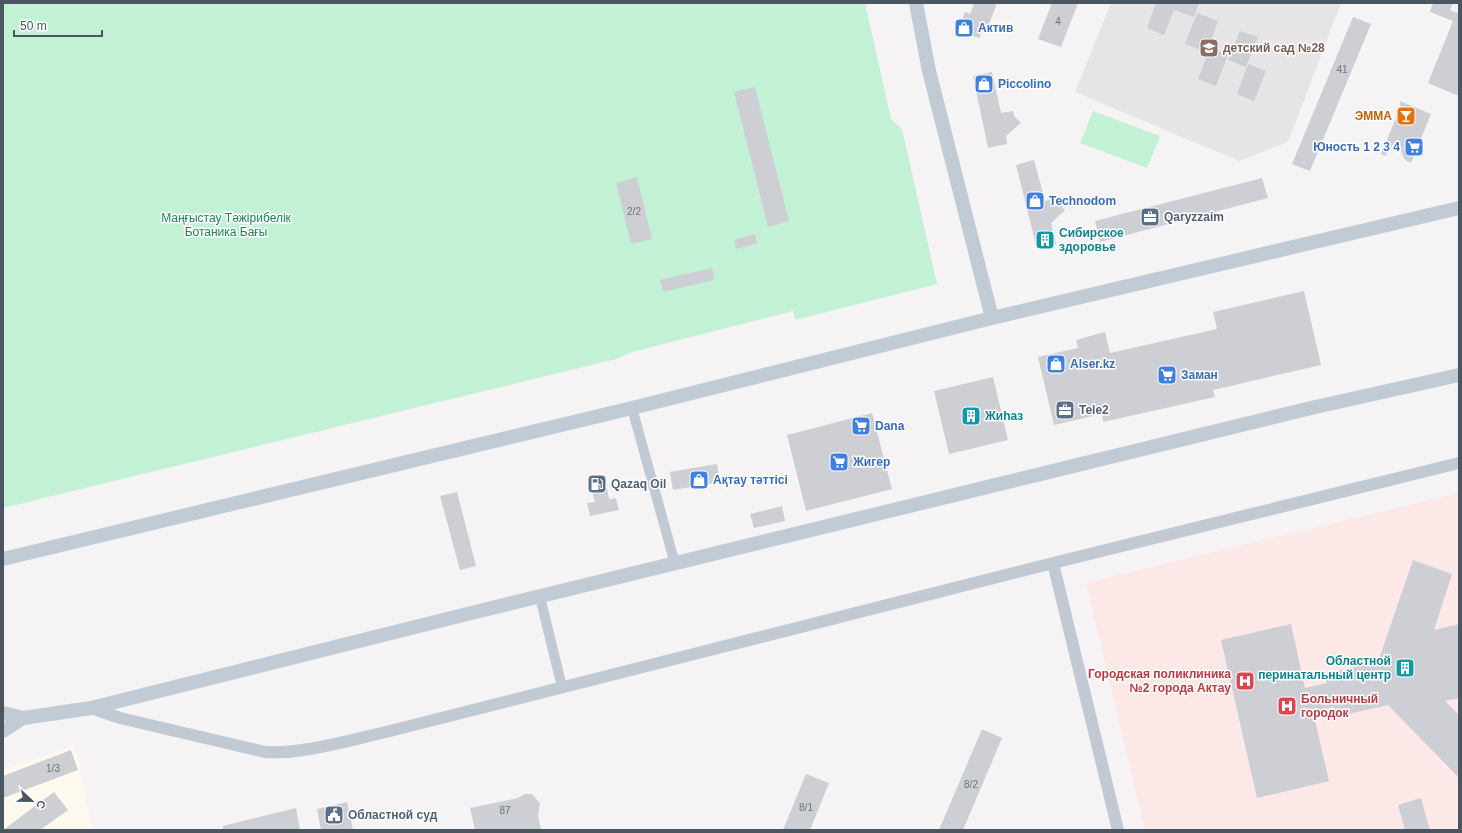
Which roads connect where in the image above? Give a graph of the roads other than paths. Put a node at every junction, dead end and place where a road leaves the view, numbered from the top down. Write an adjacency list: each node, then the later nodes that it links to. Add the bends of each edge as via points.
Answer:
1 (916, 3): 3 (main road, via 929,71)
2 (1459, 208): 3 (main road)
3 (992, 318): 5 (main road)
4 (1459, 375): 9 (main road)
5 (632, 408): 7 (main road); 9 (street)
6 (1459, 463): 8 (street)
7 (3, 558)
8 (1053, 563): 11 (street); 16 (street)
9 (675, 564): 10 (main road)
10 (540, 597): 11 (street); 12 (main road)
11 (562, 687): 12 (street, via 390,731 280,753 120,718)
12 (91, 708): 14 (main road)
13 (3, 713): 14 (main road)
14 (23, 718): 15 (main road)
15 (3, 731)
16 (1118, 830)

